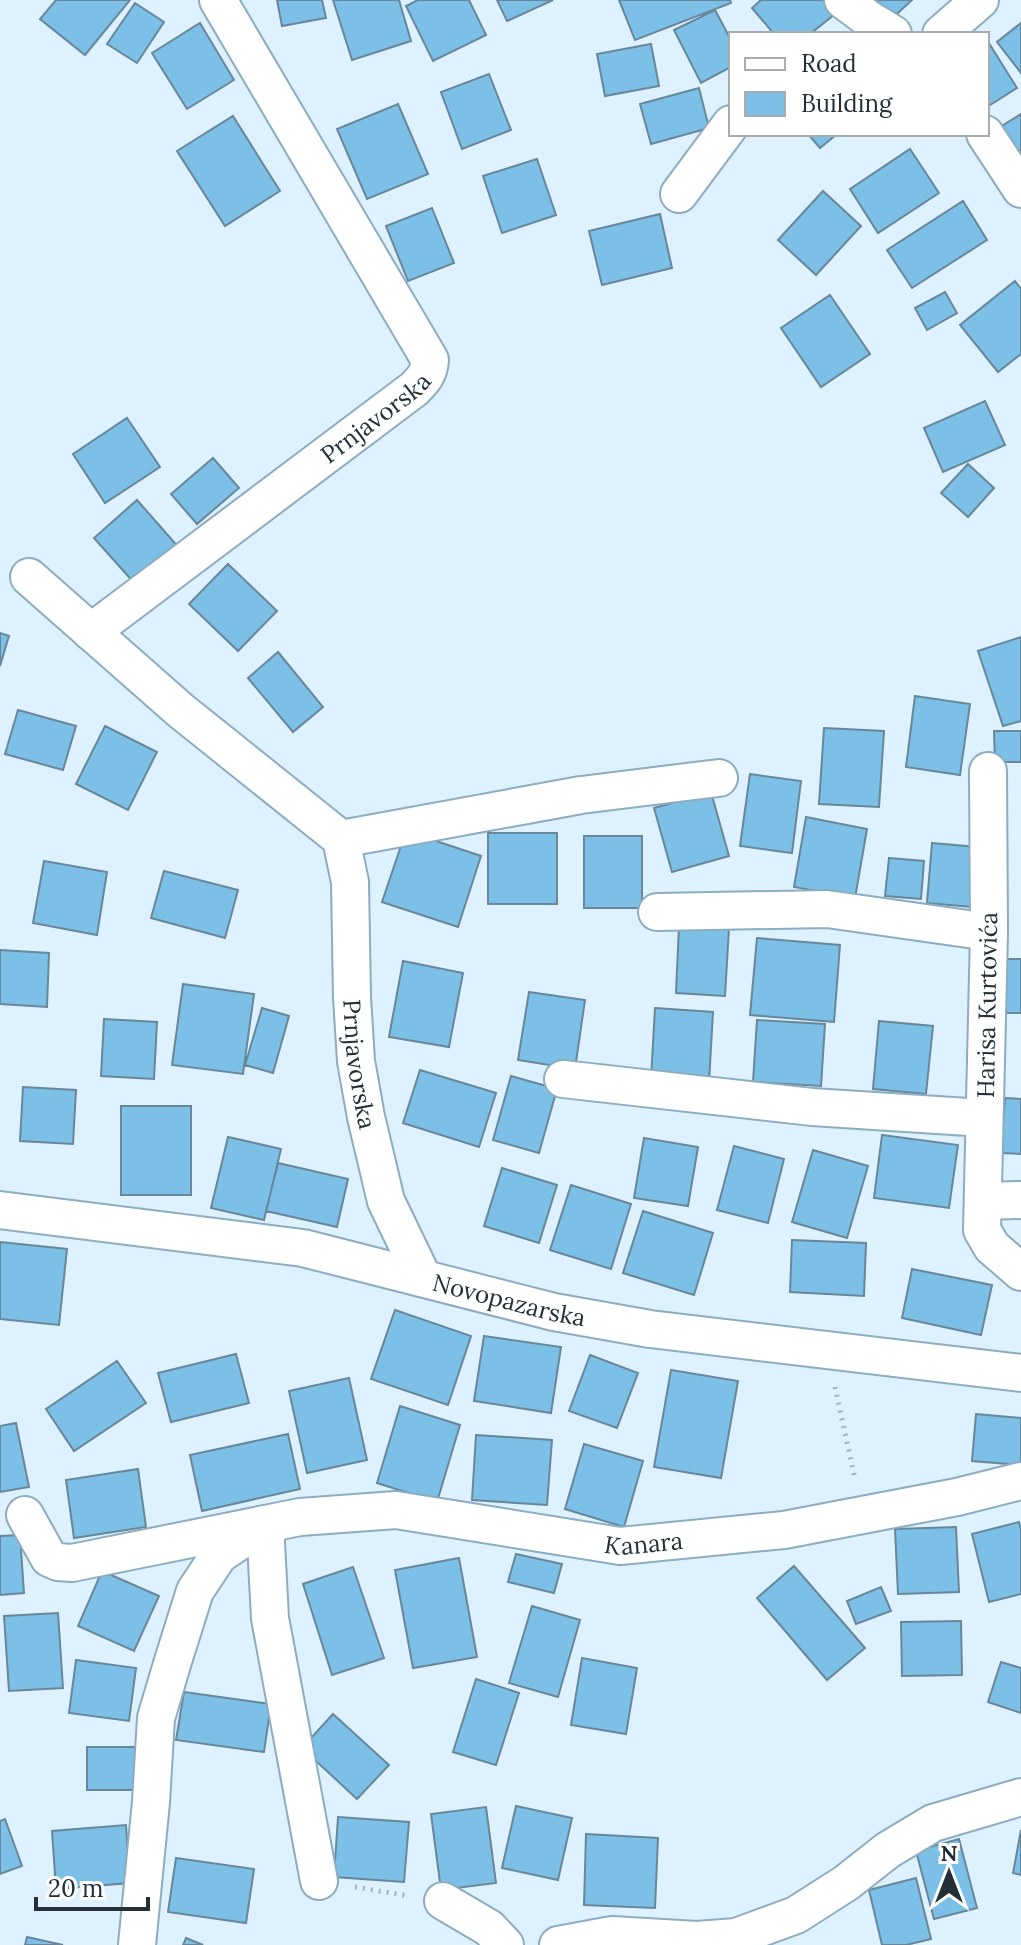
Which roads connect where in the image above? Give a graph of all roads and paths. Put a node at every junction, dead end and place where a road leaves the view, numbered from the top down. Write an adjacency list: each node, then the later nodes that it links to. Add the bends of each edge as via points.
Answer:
1 (218, 0): 9 (street, Prnjavorska, via 430,360 429,367 414,389)
2 (980, 0): 3 (street)
3 (943, 32)
4 (729, 127): 7 (street)
5 (986, 136): 6 (street)
6 (1021, 189)
7 (679, 194)
8 (29, 577): 9 (street)
9 (91, 632): 12 (street)
10 (988, 771): 14 (street, Harisa Kurtovića)
11 (719, 778): 12 (street, via 581,795)
12 (341, 839): 21 (street, Prnjavorska, via 350,882 356,1061 366,1117 386,1201)
13 (657, 912): 14 (street, via 827,909)
14 (989, 932): 16 (street, Harisa Kurtovića)
15 (563, 1079): 16 (street, via 812,1107)
16 (984, 1118): 18 (street, Harisa Kurtovića)
17 (1021, 1200): 18 (street)
18 (983, 1201): 20 (street, Harisa Kurtovića, via 982,1230 992,1247)
19 (0, 1210): 21 (street, Novopazarska, via 303,1248)
20 (1021, 1272)
21 (423, 1278): 22 (street, Novopazarska, via 554,1312 650,1329)
22 (827, 1349): 23 (street, Novopazarska); 26 (path)
23 (1021, 1373)
24 (1021, 1481): 26 (street, Kanara)
25 (25, 1515): 27 (street, via 49,1558 72,1563)
26 (863, 1515): 27 (street, Kanara, via 784,1530 620,1546 396,1510)
27 (265, 1524): 29 (street, via 270,1618); 31 (street, Kanara, via 219,1555 195,1591 173,1661 156,1718)
28 (1021, 1797): 33 (street, via 933,1823 796,1915 736,1937 612,1935)
29 (319, 1881): 30 (path)
30 (443, 1901): 32 (street, via 489,1928)
31 (137, 1945)
32 (505, 1945)
33 (558, 1945)

